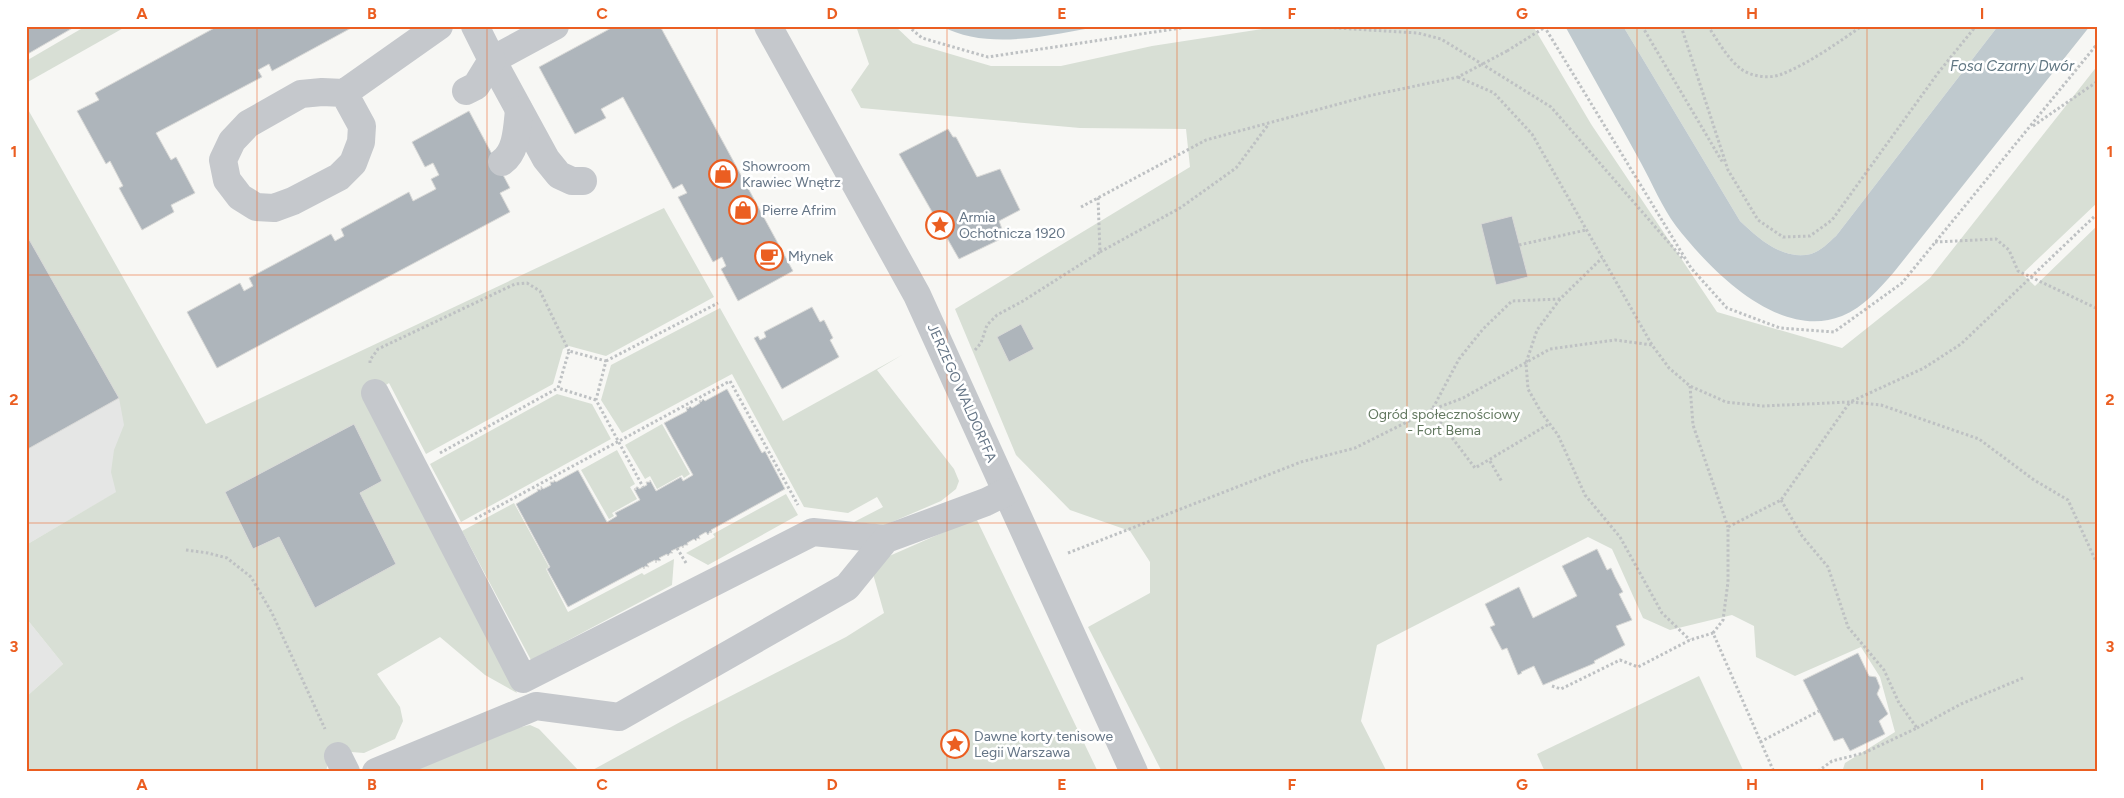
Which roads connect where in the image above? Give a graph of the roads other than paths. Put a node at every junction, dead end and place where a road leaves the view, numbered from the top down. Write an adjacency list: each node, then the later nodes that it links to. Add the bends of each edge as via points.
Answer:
1 (439, 26): 7 (street)
2 (475, 26): 5 (street)
3 (555, 26): 5 (street)
4 (768, 26): 12 (street, JERZEGO WALDORFFA, via 916,294)
5 (492, 60): 6 (street, via 476,86); 8 (street)
6 (466, 91)
7 (344, 93): 7 (street, via 301,94 248,124 232,141 224,160 227,180 240,197 256,207 274,208 340,177 353,162 361,142 362,126)
8 (520, 110): 9 (street, via 513,147); 10 (street, via 546,159 559,175 572,181)
9 (502, 162)
10 (583, 181)
11 (375, 393): 13 (street, via 523,680 813,532)
12 (1006, 492): 13 (street); 15 (street, JERZEGO WALDORFFA)
13 (886, 539): 14 (street, via 847,586 619,716 536,706)
14 (376, 772)
15 (1134, 772)

